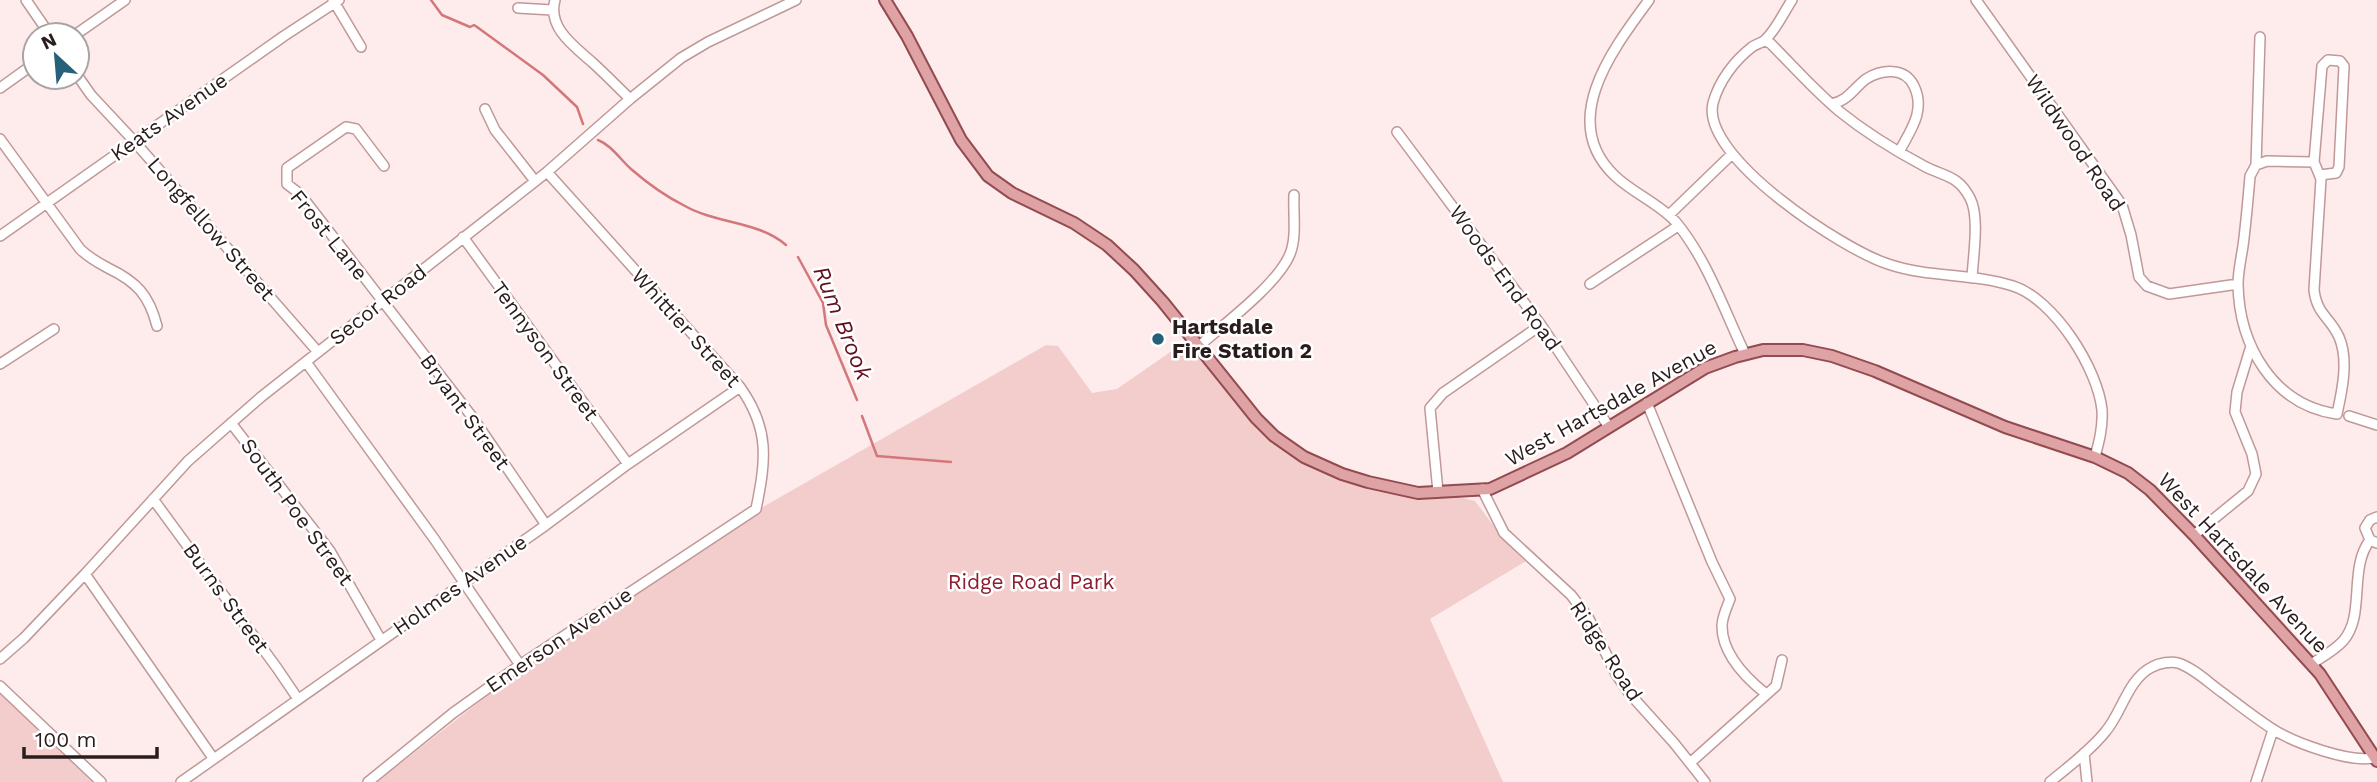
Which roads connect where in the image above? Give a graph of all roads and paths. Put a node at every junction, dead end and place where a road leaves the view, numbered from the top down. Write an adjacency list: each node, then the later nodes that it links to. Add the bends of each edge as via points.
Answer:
1 (26, 0): 11 (street)
2 (125, 0): 12 (street)
3 (796, 0): 19 (street, Secor Road, via 699,47)
4 (885, 0): 46 (main road, West Hartsdale Avenue, via 961,140 988,176 1107,244)
5 (1649, 0): 35 (street, via 1604,66 1593,96 1590,134 1609,170)
6 (1792, 0): 14 (street)
7 (1976, 0): 41 (street, Wildwood Road, via 2122,205 2139,277 2147,286 2169,294)
8 (336, 1): 15 (street); 24 (street, Keats Avenue)
9 (554, 5): 10 (street); 19 (street, via 561,31)
10 (518, 8)
11 (40, 21)
12 (91, 24)
13 (2260, 37): 28 (street)
14 (1765, 41): 20 (street); 26 (street, via 1735,61 1713,102 1714,122)
15 (361, 47)
16 (21, 73): 17 (street)
17 (0, 88)
18 (88, 91): 24 (street, Longfellow Street)
19 (630, 99): 30 (street, Secor Road)
20 (1832, 104): 25 (street); 25 (street, via 1846,99 1867,79 1889,71 1902,73 1914,86 1919,107)
21 (485, 109): 32 (street, via 495,130)
22 (1397, 132): 43 (street, Woods End Road)
23 (0, 139): 34 (street)
24 (134, 141): 34 (street, Keats Avenue); 48 (street, Longfellow Street)
25 (1899, 152): 39 (street, via 1962,184 1972,201)
26 (1732, 154): 35 (street); 39 (street, via 1759,182 1839,241 1878,261)
27 (2314, 162): 28 (street); 31 (street); 31 (street, via 2322,66 2328,60 2340,61 2344,66 2339,167 2336,173)
28 (2256, 165): 41 (street, via 2250,176)
29 (384, 166): 42 (street, Frost Lane, via 356,129 346,127 287,168 287,184 300,194)
30 (547, 172): 32 (street, Secor Road); 52 (street, Whittier Street)
31 (2319, 175): 47 (street, via 2315,305 2339,338 2343,381 2337,414 2317,411 2285,394)
32 (535, 181): 38 (street, Secor Road)
33 (1293, 195): 46 (street, via 1289,257 1257,295)
34 (46, 204): 37 (street, Keats Avenue); 44 (street, via 89,258 141,290)
35 (1669, 215): 36 (street)
36 (1678, 226): 40 (street); 49 (street, via 1699,258)
37 (0, 236)
38 (463, 237): 42 (street, Secor Road); 59 (street, Tennyson Street)
39 (1972, 278): 58 (street, via 2027,292 2066,329 2094,379 2101,407)
40 (1590, 284)
41 (2238, 284): 47 (street)
42 (382, 301): 48 (street, Secor Road); 65 (street, Bryant Street, via 473,418)
43 (1541, 325): 57 (street, Woods End Road); 61 (street, via 1443,393 1430,408)
44 (157, 326)
45 (54, 329): 51 (street)
46 (1199, 346): 61 (main road, West Hartsdale Avenue, via 1256,418 1304,457 1368,482 1418,493)
47 (2251, 346): 66 (street, via 2235,412 2256,474 2248,491)
48 (318, 352): 50 (street, Secor Road)
49 (1745, 354): 53 (main road, West Hartsdale Avenue, via 1705,368); 58 (main road, West Hartsdale Avenue, via 1803,350 1832,356 2005,427)
50 (306, 362): 55 (street, Secor Road); 69 (street)
51 (0, 365)
52 (740, 387): 59 (street, Holmes Avenue); 63 (street, Whittier Street, via 753,405 763,434)
53 (1647, 403): 57 (main road, West Hartsdale Avenue); 76 (street, via 1730,599 1722,625 1729,653)
54 (2348, 416): 56 (street)
55 (231, 423): 62 (street, Secor Road); 70 (street, South Poe Street, via 330,551)
56 (2377, 425)
57 (1609, 427): 60 (main road, West Hartsdale Avenue, via 1532,472)
58 (2095, 457): 66 (main road, West Hartsdale Avenue, via 2150,490)
59 (628, 464): 65 (street, Holmes Avenue)
60 (1482, 489): 61 (main road, West Hartsdale Avenue); 82 (street, Ridge Road, via 1504,533 1571,595 1588,617 1622,683)
61 (1438, 492)
62 (153, 499): 68 (street, Secor Road); 77 (street, Burns Street)
63 (756, 509): 73 (street, Emerson Avenue)
64 (2377, 517): 67 (street, via 2365,528)
65 (546, 525): 69 (street, Holmes Avenue)
66 (2193, 535): 74 (main road, West Hartsdale Avenue)
67 (2373, 542): 74 (street, via 2365,546 2358,566 2348,634)
68 (85, 574): 71 (street, Secor Road); 80 (street)
69 (464, 582): 70 (street, Holmes Avenue); 73 (street)
70 (381, 640): 77 (street, Holmes Avenue)
71 (0, 659)
72 (1782, 660): 76 (street, via 1776,686)
73 (520, 664): 85 (street, Emerson Avenue)
74 (2311, 664): 81 (main road, West Hartsdale Avenue)
75 (0, 686): 83 (street)
76 (1766, 694): 82 (street)
77 (298, 699): 80 (street, Holmes Avenue)
78 (2273, 730): 79 (street, via 2178,663 2160,663 2140,676 2108,729); 81 (street, via 2342,757); 89 (street)
79 (2084, 753): 87 (street); 88 (street)
80 (214, 758): 84 (street, Holmes Avenue)
81 (2376, 759)
82 (1690, 763): 86 (street, Ridge Road)
83 (101, 782)
84 (181, 782)
85 (368, 782)
86 (1705, 782)
87 (2050, 782)
88 (2087, 782)
89 (2256, 782)

